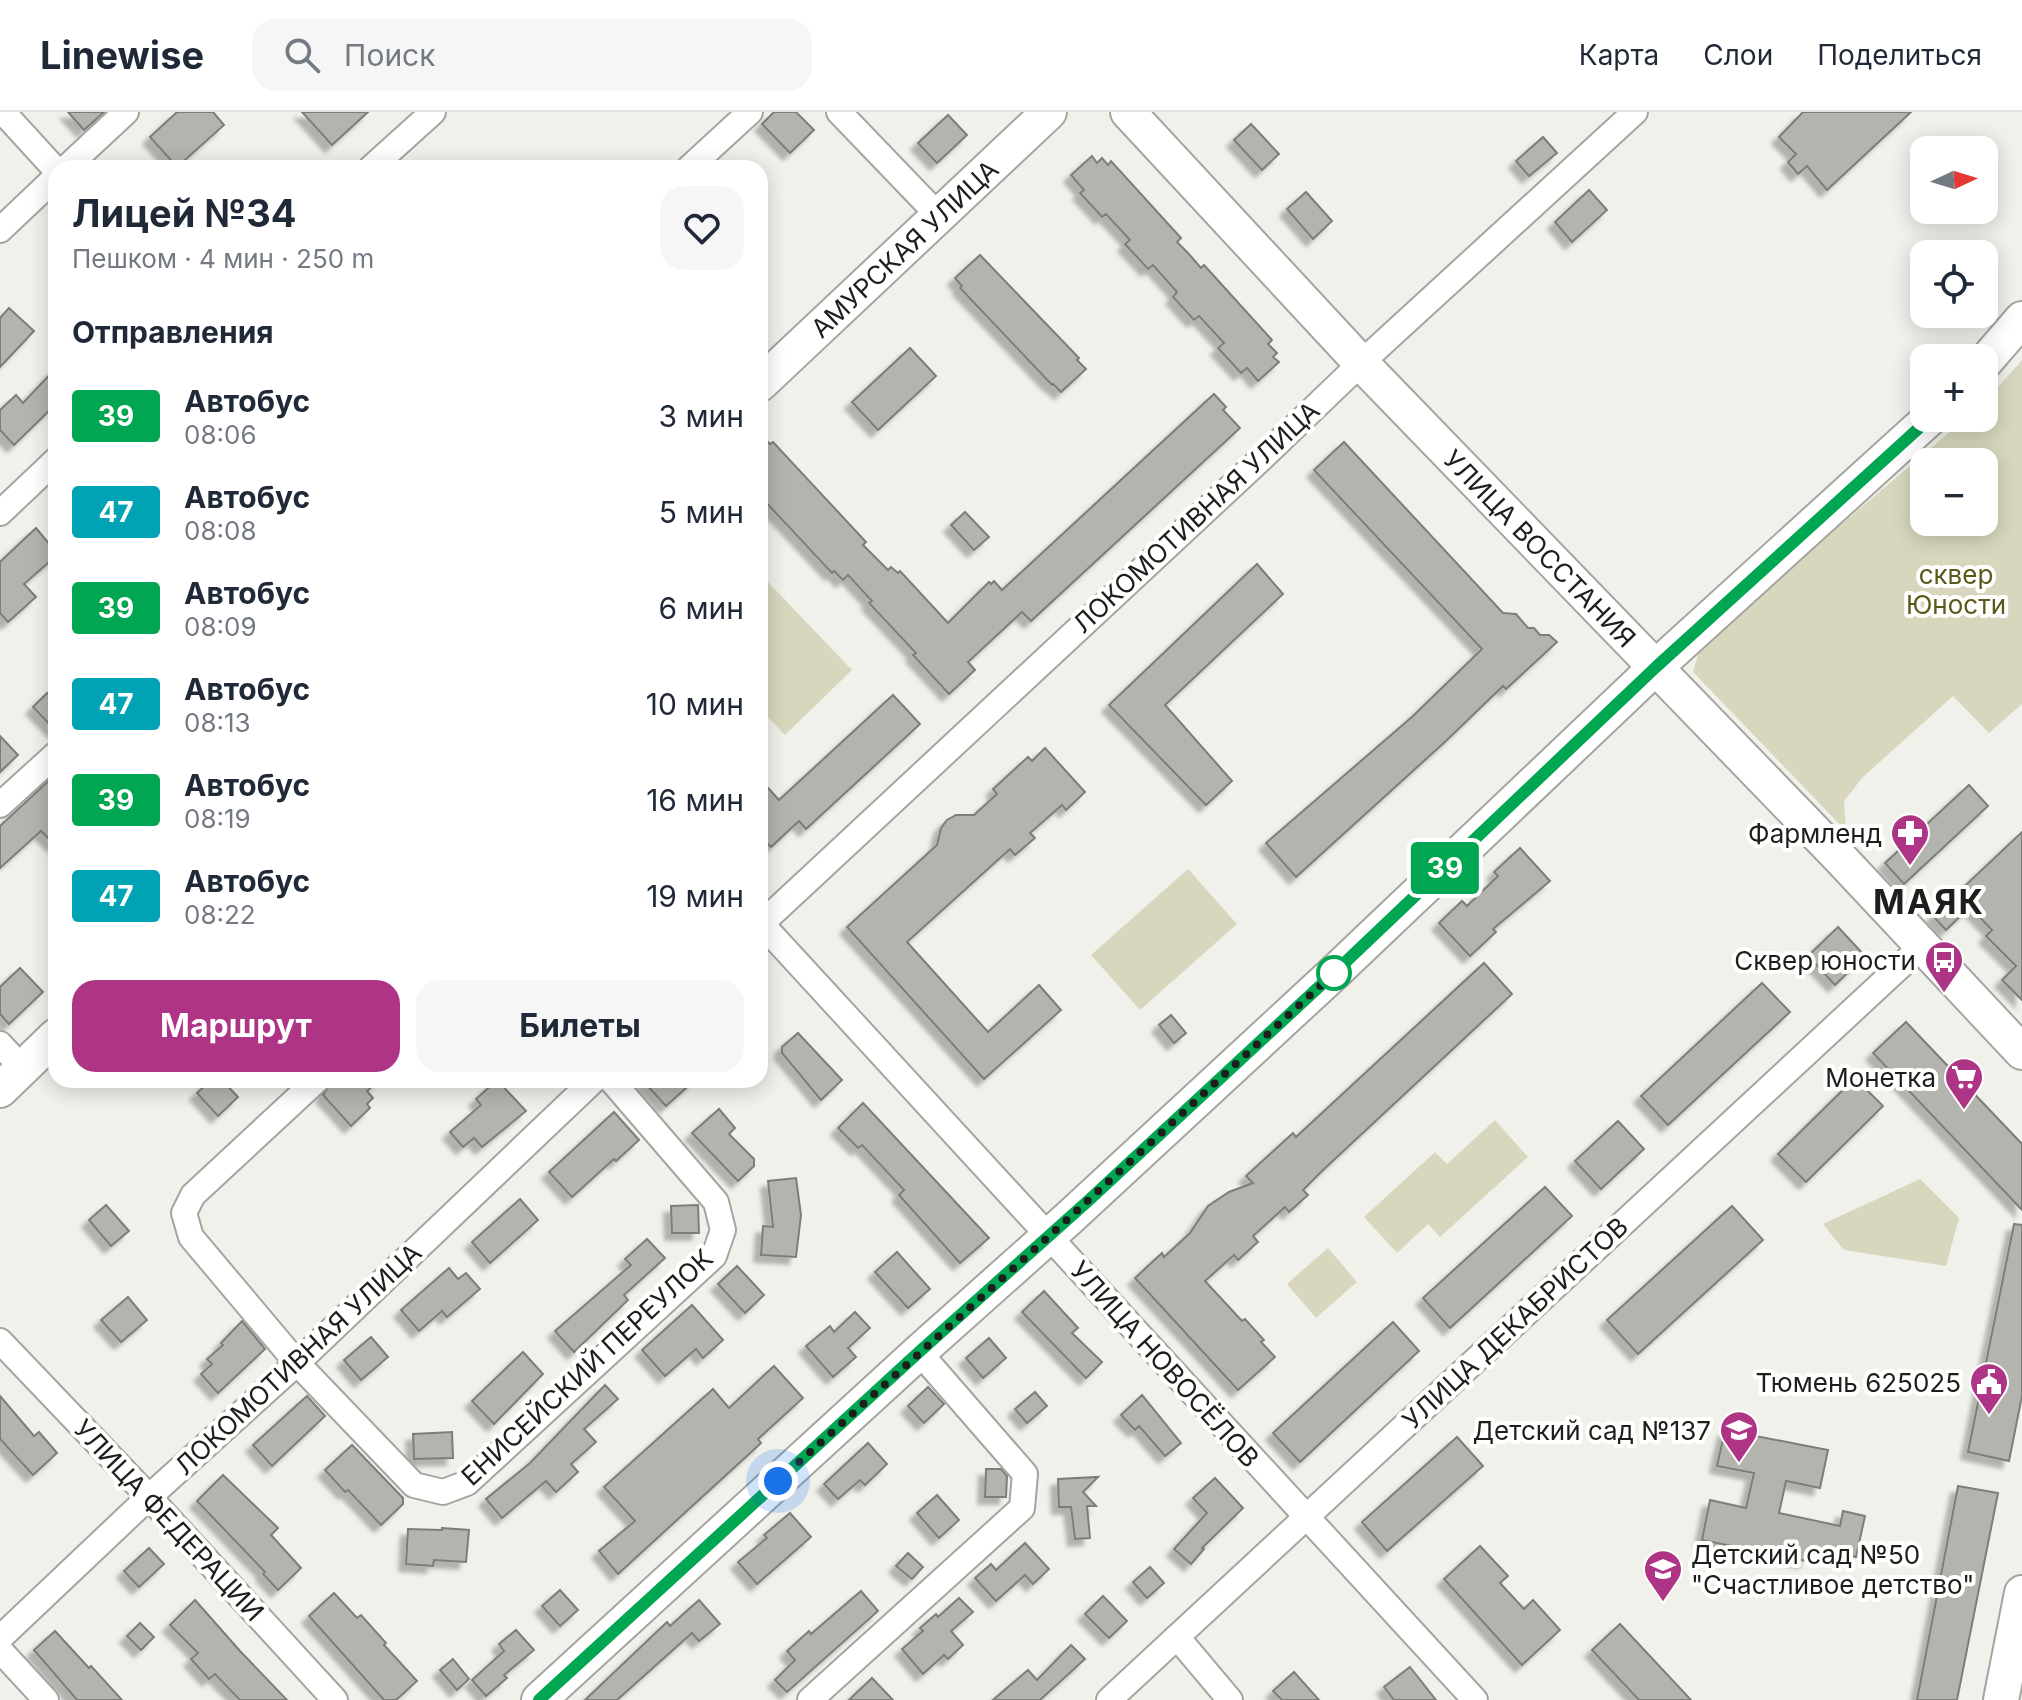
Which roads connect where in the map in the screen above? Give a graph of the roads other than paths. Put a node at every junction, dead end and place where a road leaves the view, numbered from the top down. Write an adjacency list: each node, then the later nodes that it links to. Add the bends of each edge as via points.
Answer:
1 (3, 112): 12 (street)
2 (126, 112): 9 (street)
3 (433, 112): 10 (street)
4 (750, 112): 11 (street)
5 (839, 112): 14 (street)
6 (1049, 112): 14 (street, АМУРСКАЯ УЛИЦА)
7 (1128, 112): 18 (street, УЛИЦА ВОССТАНИЯ)
8 (1635, 112): 18 (street, ЛОКОМОТИВНАЯ УЛИЦА)
9 (75, 160)
10 (380, 160)
11 (698, 160)
12 (48, 161)
13 (48, 185): 15 (street)
14 (939, 216): 19 (street, АМУРСКАЯ УЛИЦА)
15 (0, 230)
16 (2022, 319): 17 (street)
17 (1998, 347)
18 (1361, 363): 23 (street, УЛИЦА ВОССТАНИЯ); 26 (street, ЛОКОМОТИВНАЯ УЛИЦА)
19 (768, 376)
20 (1915, 432): 23 (street)
21 (48, 468): 22 (street)
22 (0, 513)
23 (1656, 667): 28 (street, УЛИЦА ВОССТАНИЯ); 35 (street)
24 (48, 761): 25 (street)
25 (0, 805)
26 (768, 917)
27 (768, 931): 35 (street, УЛИЦА НОВОСЁЛОВ)
28 (1921, 947): 30 (street, УЛИЦА ВОССТАНИЯ); 40 (street, УЛИЦА ДЕКАБРИСТОВ)
29 (48, 1041): 31 (street)
30 (2022, 1052)
31 (8, 1068)
32 (308, 1088): 38 (street, ЕНИСЕЙСКИЙ ПЕРЕУЛОК, via 193,1195 184,1213 191,1237)
33 (586, 1088): 38 (street, ЛОКОМОТИВНАЯ УЛИЦА)
34 (618, 1088): 38 (street, ЕНИСЕЙСКИЙ ПЕРЕУЛОК, via 716,1202 723,1230 714,1256 467,1483 443,1492 414,1485)
35 (1048, 1237): 37 (street); 40 (street, УЛИЦА НОВОСЁЛОВ)
36 (0, 1341): 39 (street, УЛИЦА ФЕДЕРАЦИИ)
37 (919, 1352): 45 (street); 48 (street, via 1025,1474 1022,1508)
38 (297, 1363): 39 (street, ЛОКОМОТИВНАЯ УЛИЦА)
39 (149, 1497): 43 (street, ЛОКОМОТИВНАЯ УЛИЦА); 47 (street, УЛИЦА ФЕДЕРАЦИИ)
40 (1305, 1518): 42 (street, УЛИЦА ДЕКАБРИСТОВ); 51 (street, УЛИЦА НОВОСЁЛОВ)
41 (2022, 1593): 52 (street)
42 (1177, 1637): 49 (street, УЛИЦА ДЕКАБРИСТОВ); 50 (street)
43 (0, 1638)
44 (0, 1650): 46 (street)
45 (543, 1699)
46 (46, 1700)
47 (335, 1700)
48 (810, 1700)
49 (1109, 1700)
50 (1230, 1700)
51 (1475, 1700)
52 (2001, 1700)

